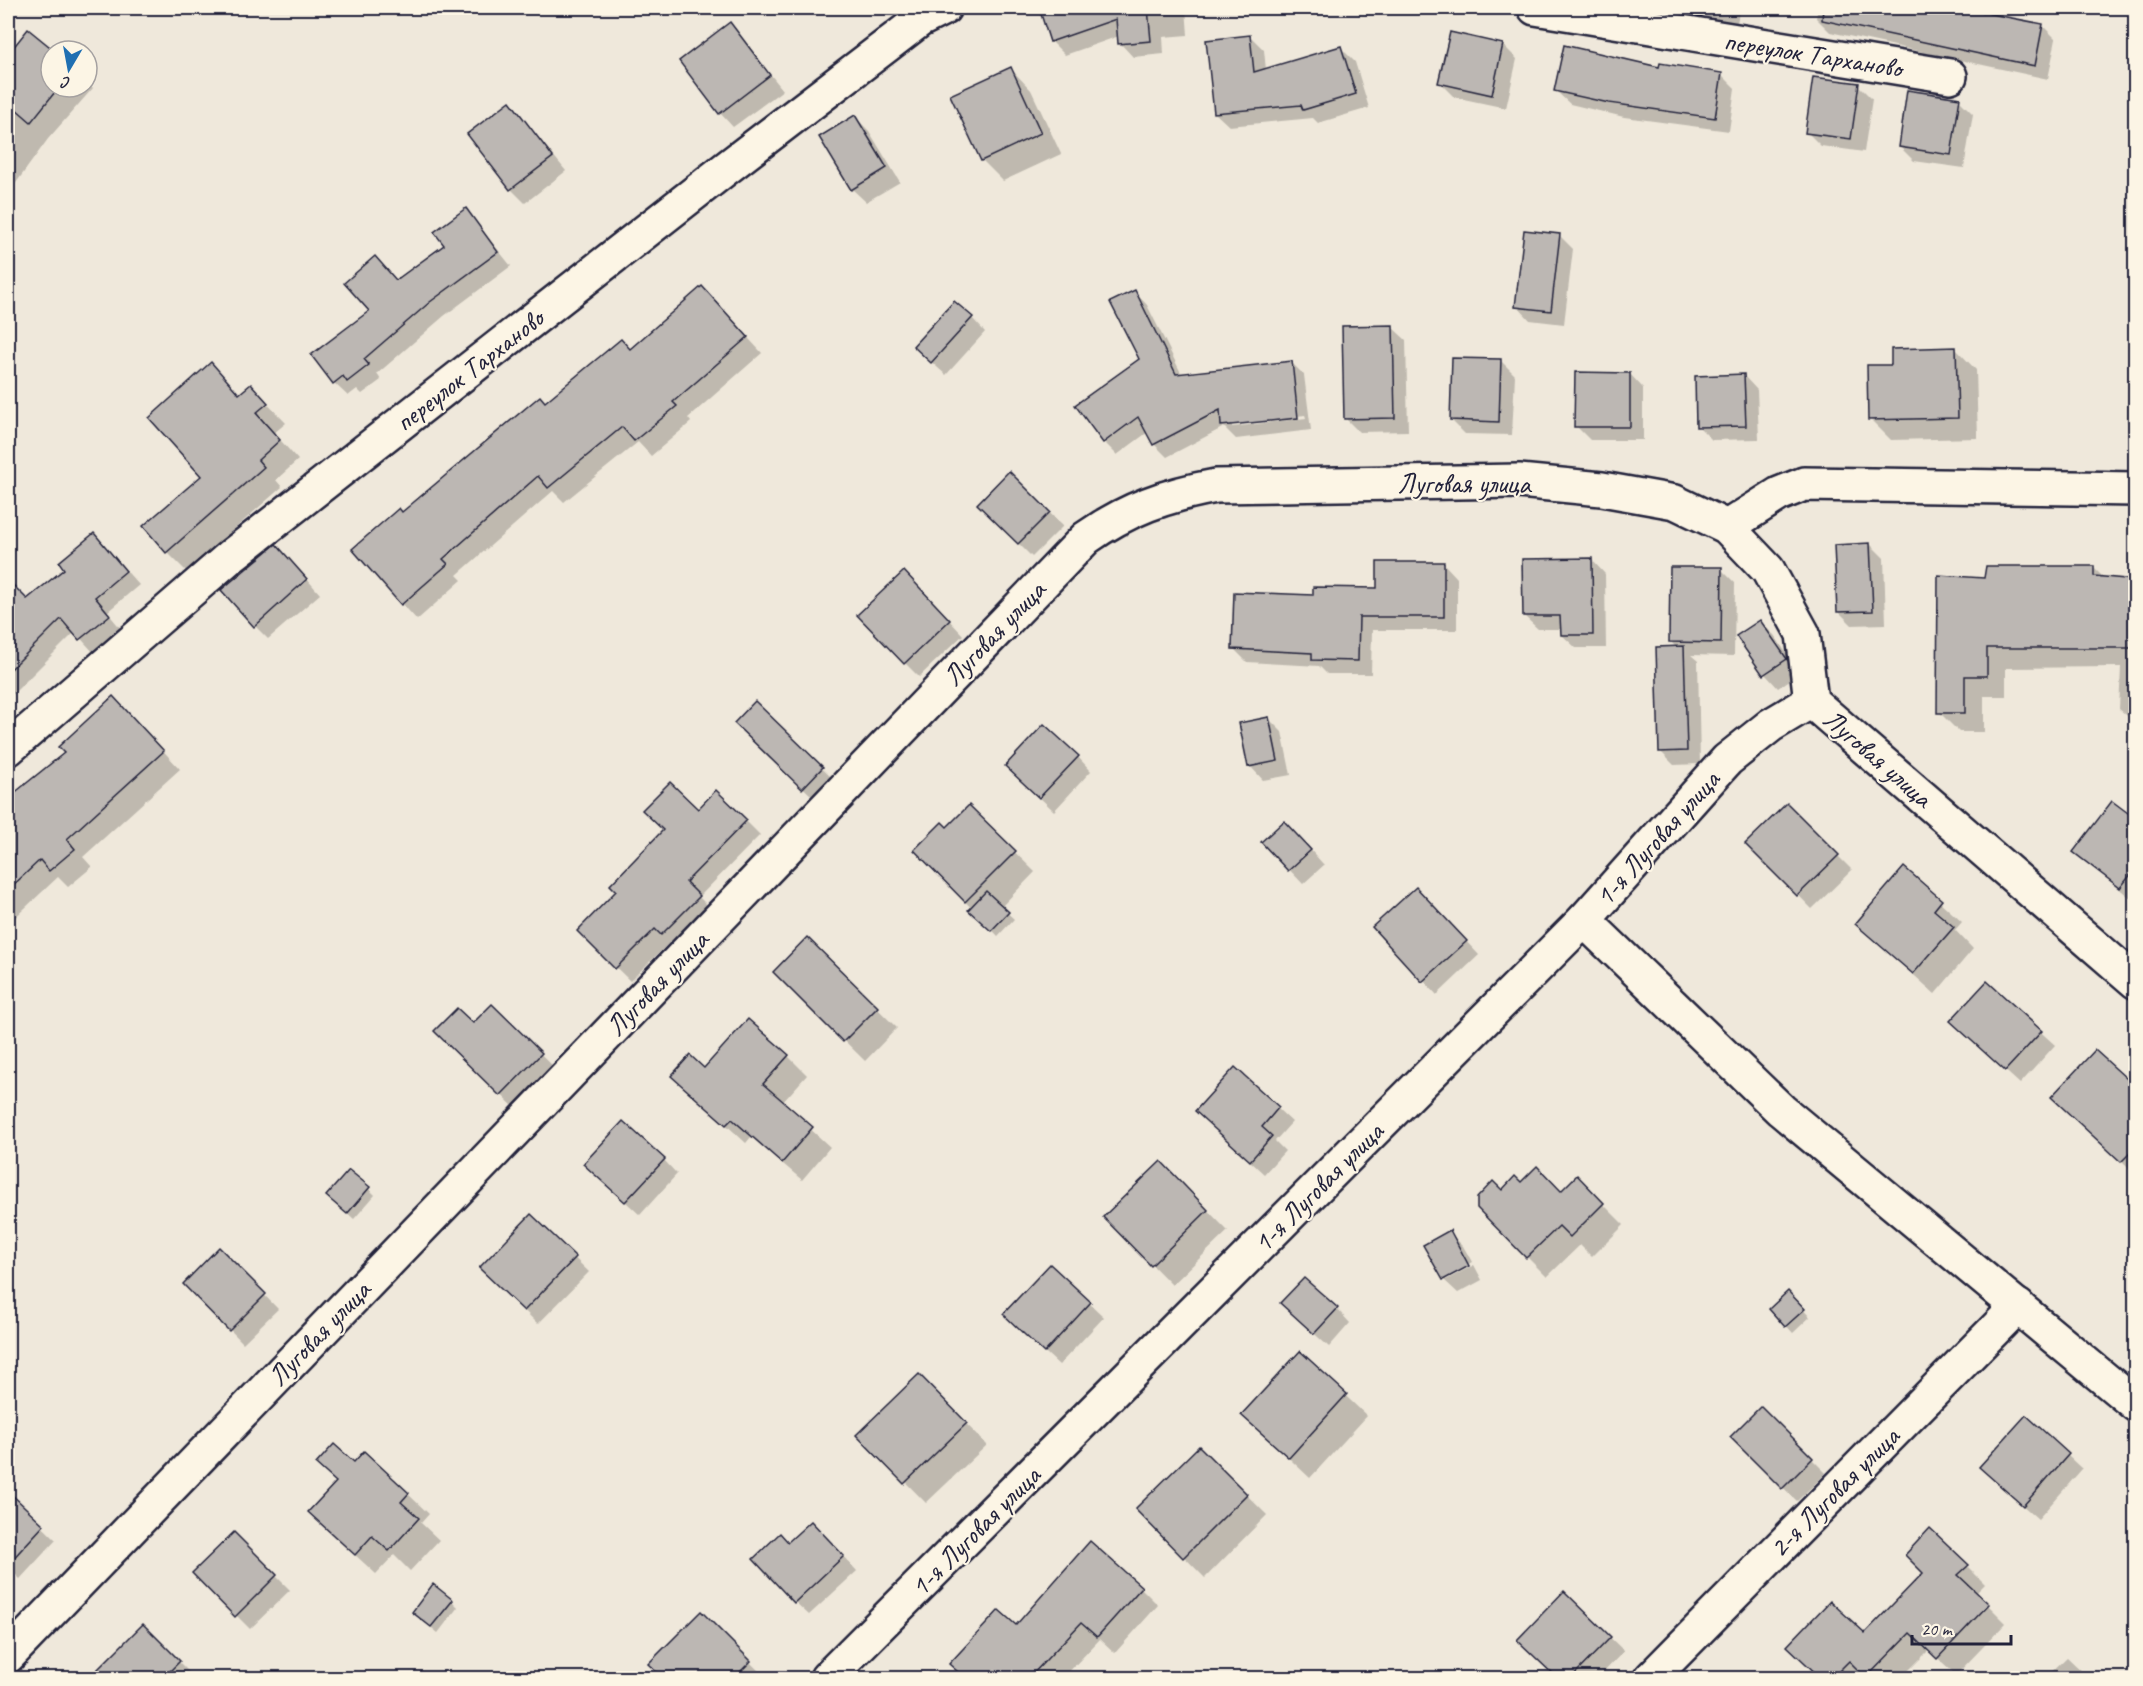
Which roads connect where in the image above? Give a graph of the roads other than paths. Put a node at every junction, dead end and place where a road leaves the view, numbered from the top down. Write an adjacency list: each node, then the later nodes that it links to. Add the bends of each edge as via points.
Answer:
1 (944, 8): 7 (street, переулок Тарханово, via 920,20 733,163 231,556)
2 (1535, 8): 3 (street, переулок Тарханово)
3 (1950, 76)
4 (2136, 489): 5 (street, via 1804,484 1779,494)
5 (1727, 527): 6 (street, Луговая улица, via 1768,570 1803,634); 12 (street, Луговая улица, via 1676,502 1602,489 1519,481 1216,486 1179,493 1116,517 1078,547)
6 (1811, 700): 8 (street, 1-я Луговая улица, via 1727,760); 9 (street, Луговая улица)
7 (8, 749)
8 (1584, 920): 10 (street, via 1781,1110); 13 (street, 1-я Луговая улица)
9 (2136, 982)
10 (2018, 1306): 11 (street); 14 (street, 2-я Луговая улица)
11 (2136, 1405)
12 (8, 1656)
13 (827, 1678)
14 (1651, 1678)

